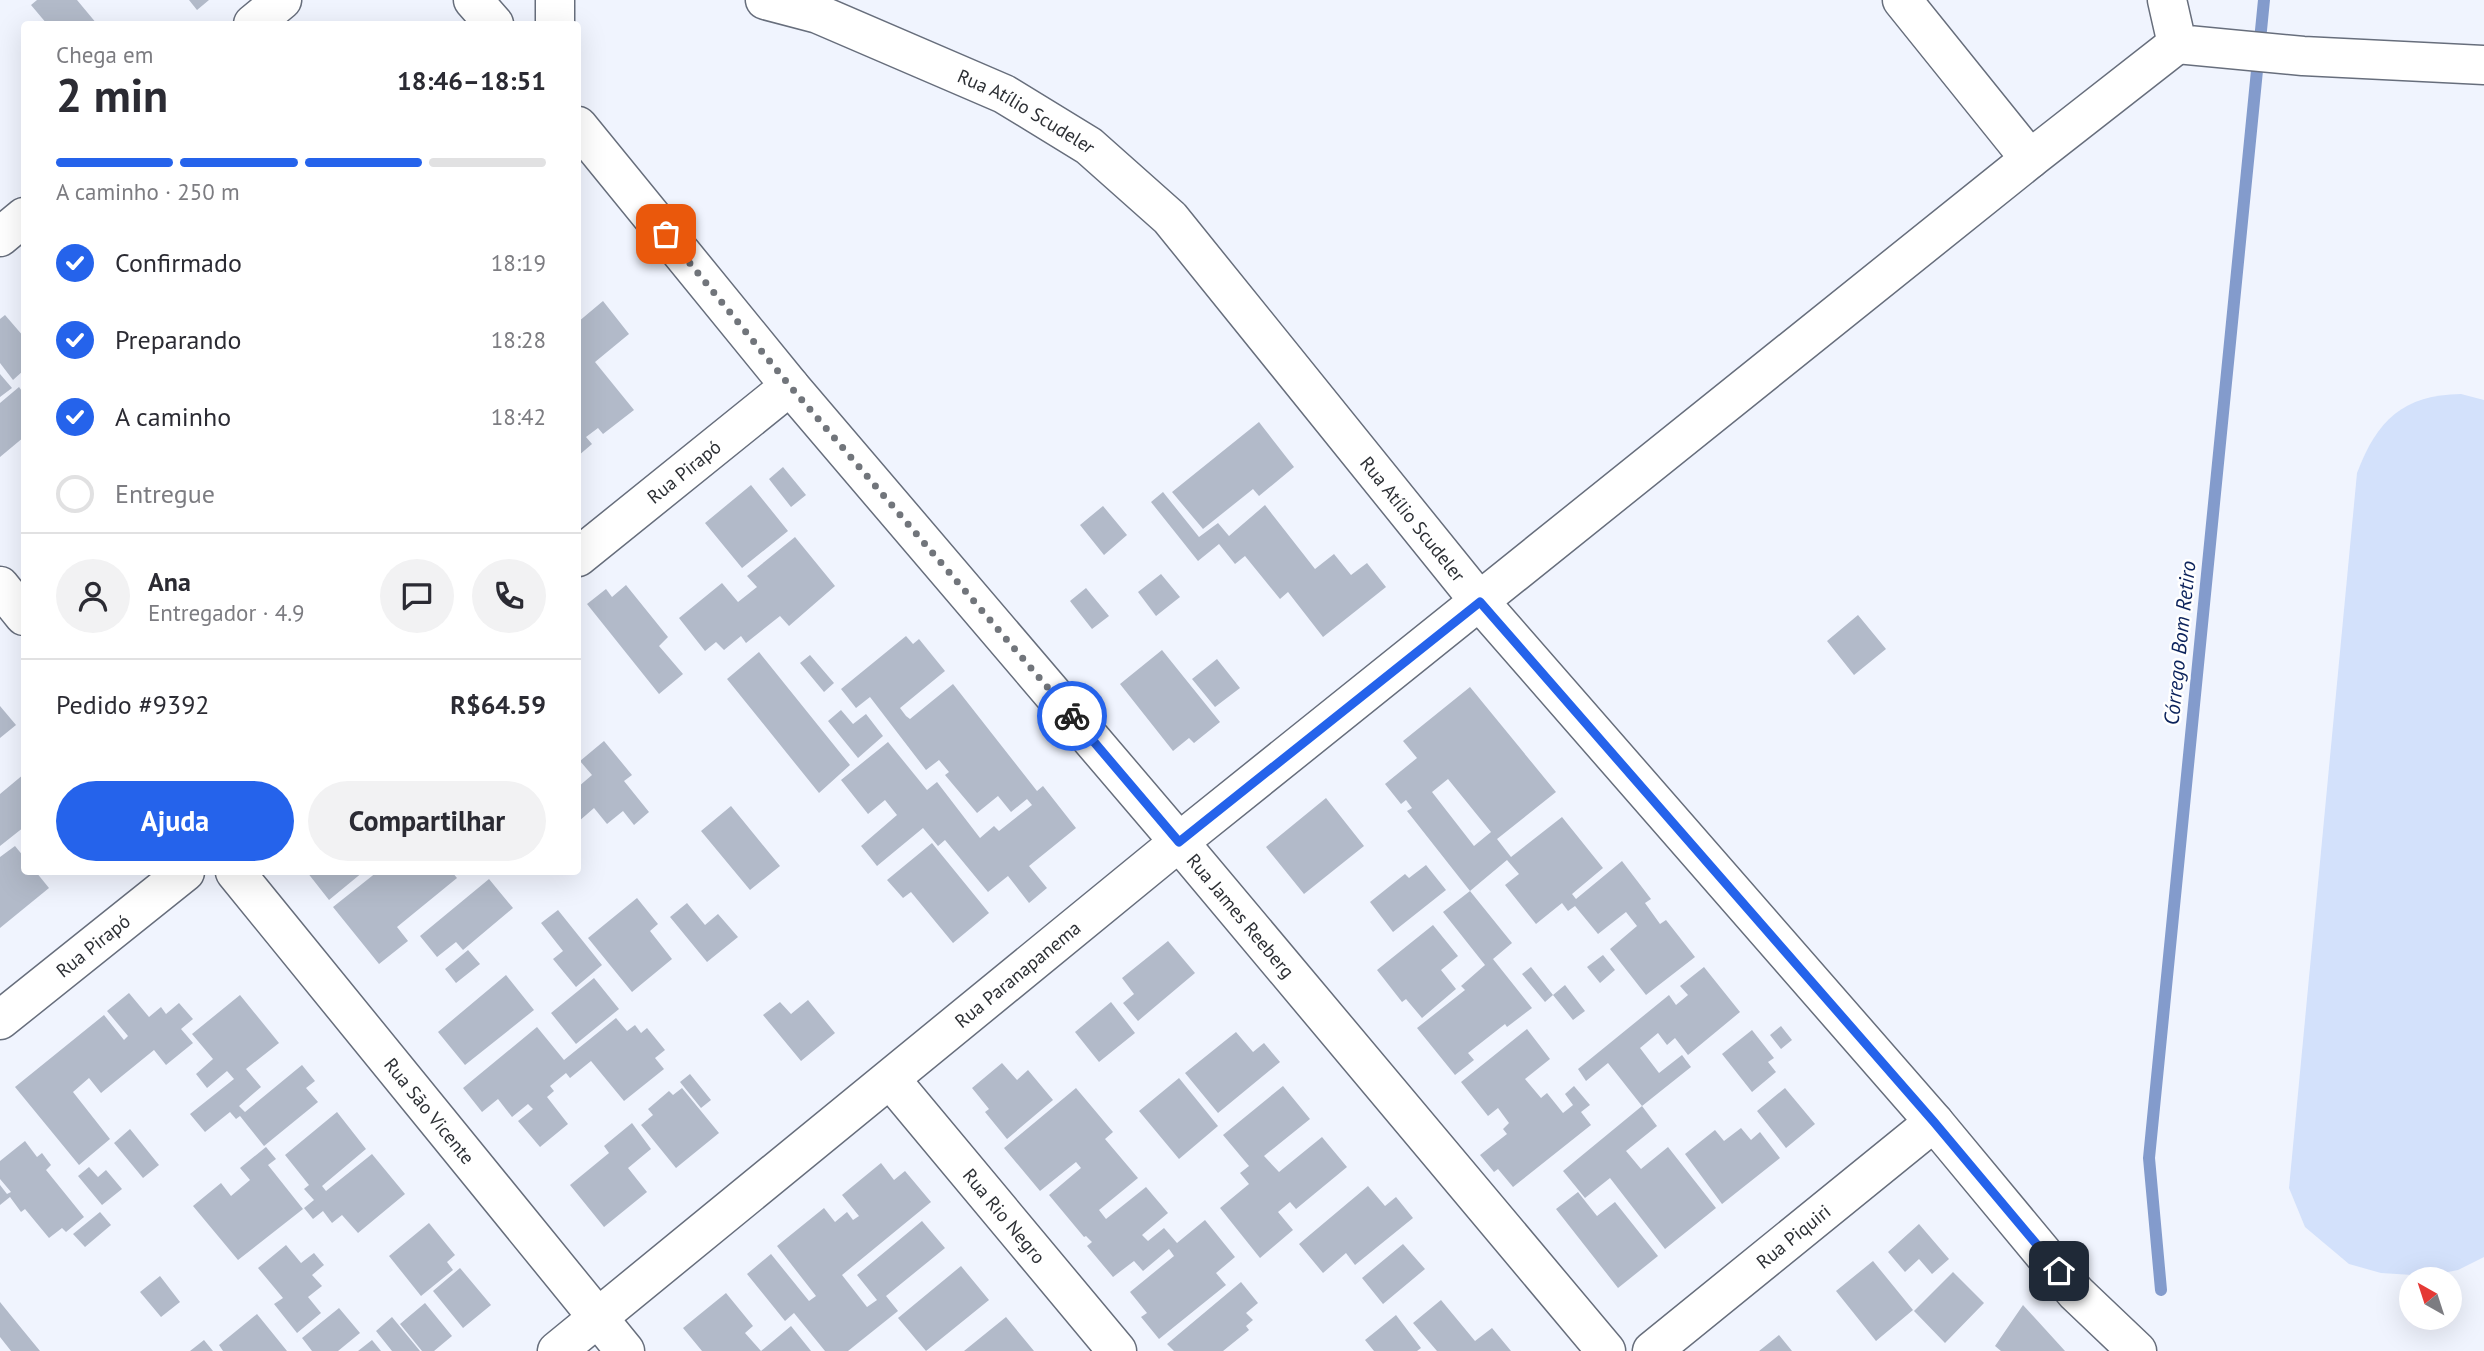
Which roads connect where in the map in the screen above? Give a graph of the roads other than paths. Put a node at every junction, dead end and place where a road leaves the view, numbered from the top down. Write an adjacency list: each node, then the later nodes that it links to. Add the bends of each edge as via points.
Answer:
1 (282, 0): 7 (street)
2 (474, 0): 8 (street)
3 (555, 0): 9 (street)
4 (765, 0): 19 (street, Rua Atílio Scudeler, via 818,14 1004,94 1089,146 1170,218)
5 (1902, 0): 13 (street)
6 (2167, 0): 10 (street)
7 (257, 21)
8 (492, 21)
9 (555, 21)
10 (2194, 46): 11 (street); 13 (street, Rua Paranapanema)
11 (2484, 65)
12 (581, 130): 16 (street, Rua James Reeberg)
13 (2030, 159): 19 (street, Rua Paranapanema)
14 (21, 220): 15 (street)
15 (0, 237)
16 (790, 386): 17 (street, Rua Pirapó); 21 (street, Rua James Reeberg)
17 (581, 554)
18 (0, 586): 20 (street)
19 (1480, 602): 21 (street, Rua Paranapanema); 26 (street, Rua Atílio Scudeler)
20 (21, 612)
21 (1179, 842): 25 (street, Rua Paranapanema); 31 (street, Rua James Reeberg)
22 (181, 875): 24 (street, Rua Pirapó)
23 (236, 875): 27 (street, Rua São Vicente)
24 (0, 1020)
25 (891, 1080): 27 (street, Rua Paranapanema); 30 (street, Rua Rio Negro)
26 (1934, 1122): 32 (street, Rua Piquiri); 33 (street, Rua Atílio Scudeler, via 2076,1293)
27 (598, 1318): 28 (street, Rua Paranapanema); 29 (street, Rua São Vicente)
28 (557, 1351)
29 (625, 1351)
30 (1117, 1351)
31 (1606, 1351)
32 (1652, 1351)
33 (2137, 1351)

